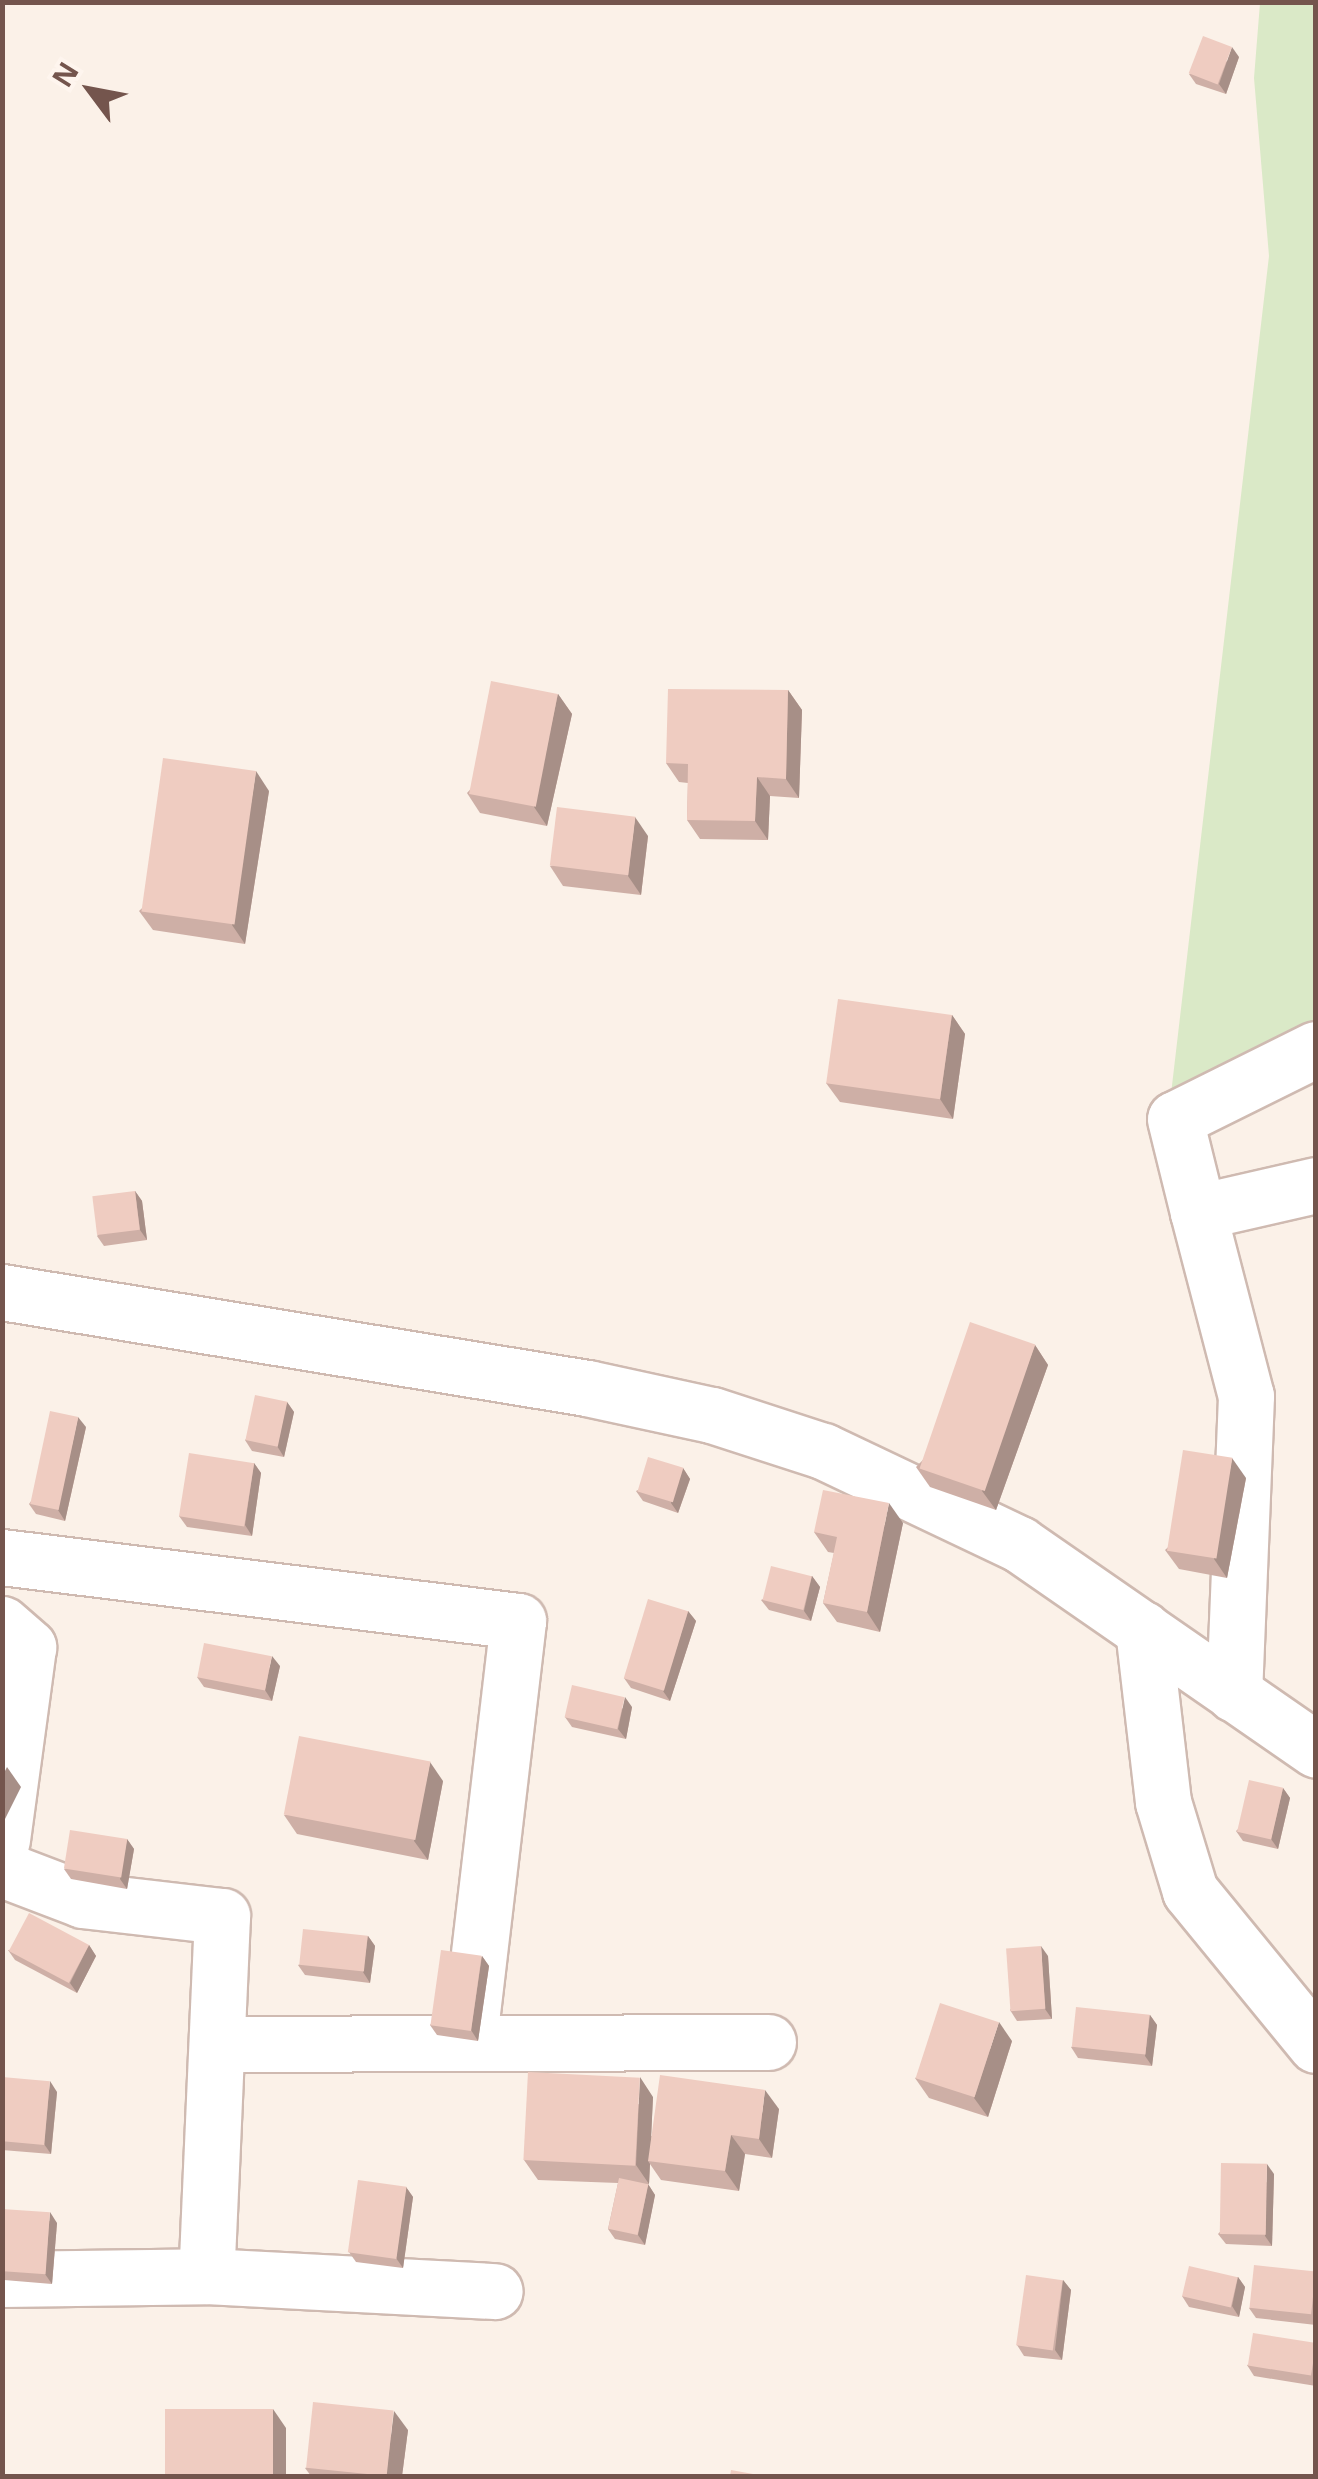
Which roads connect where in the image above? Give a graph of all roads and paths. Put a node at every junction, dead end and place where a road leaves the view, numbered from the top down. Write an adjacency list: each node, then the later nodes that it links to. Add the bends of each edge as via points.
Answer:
1 (1316, 1049): 3 (street, via 1175,1119)
2 (1316, 1185): 3 (street)
3 (1198, 1212): 8 (street, via 1246,1396)
4 (2, 1292): 7 (street, via 587,1388 712,1415 823,1450 1019,1544)
5 (2, 1558): 12 (street, via 518,1620)
6 (2, 1624): 10 (street, via 28,1647)
7 (1142, 1629): 8 (street); 15 (street, via 1163,1802 1190,1892)
8 (1234, 1694): 9 (street)
9 (1316, 1750)
10 (2, 1840)
11 (2, 1869): 14 (street, via 83,1900 222,1916)
12 (469, 2040): 13 (street); 14 (street)
13 (768, 2042)
14 (217, 2044): 16 (street)
15 (1316, 2044)
16 (206, 2276): 17 (street); 18 (street)
17 (2, 2280)
18 (495, 2291)

